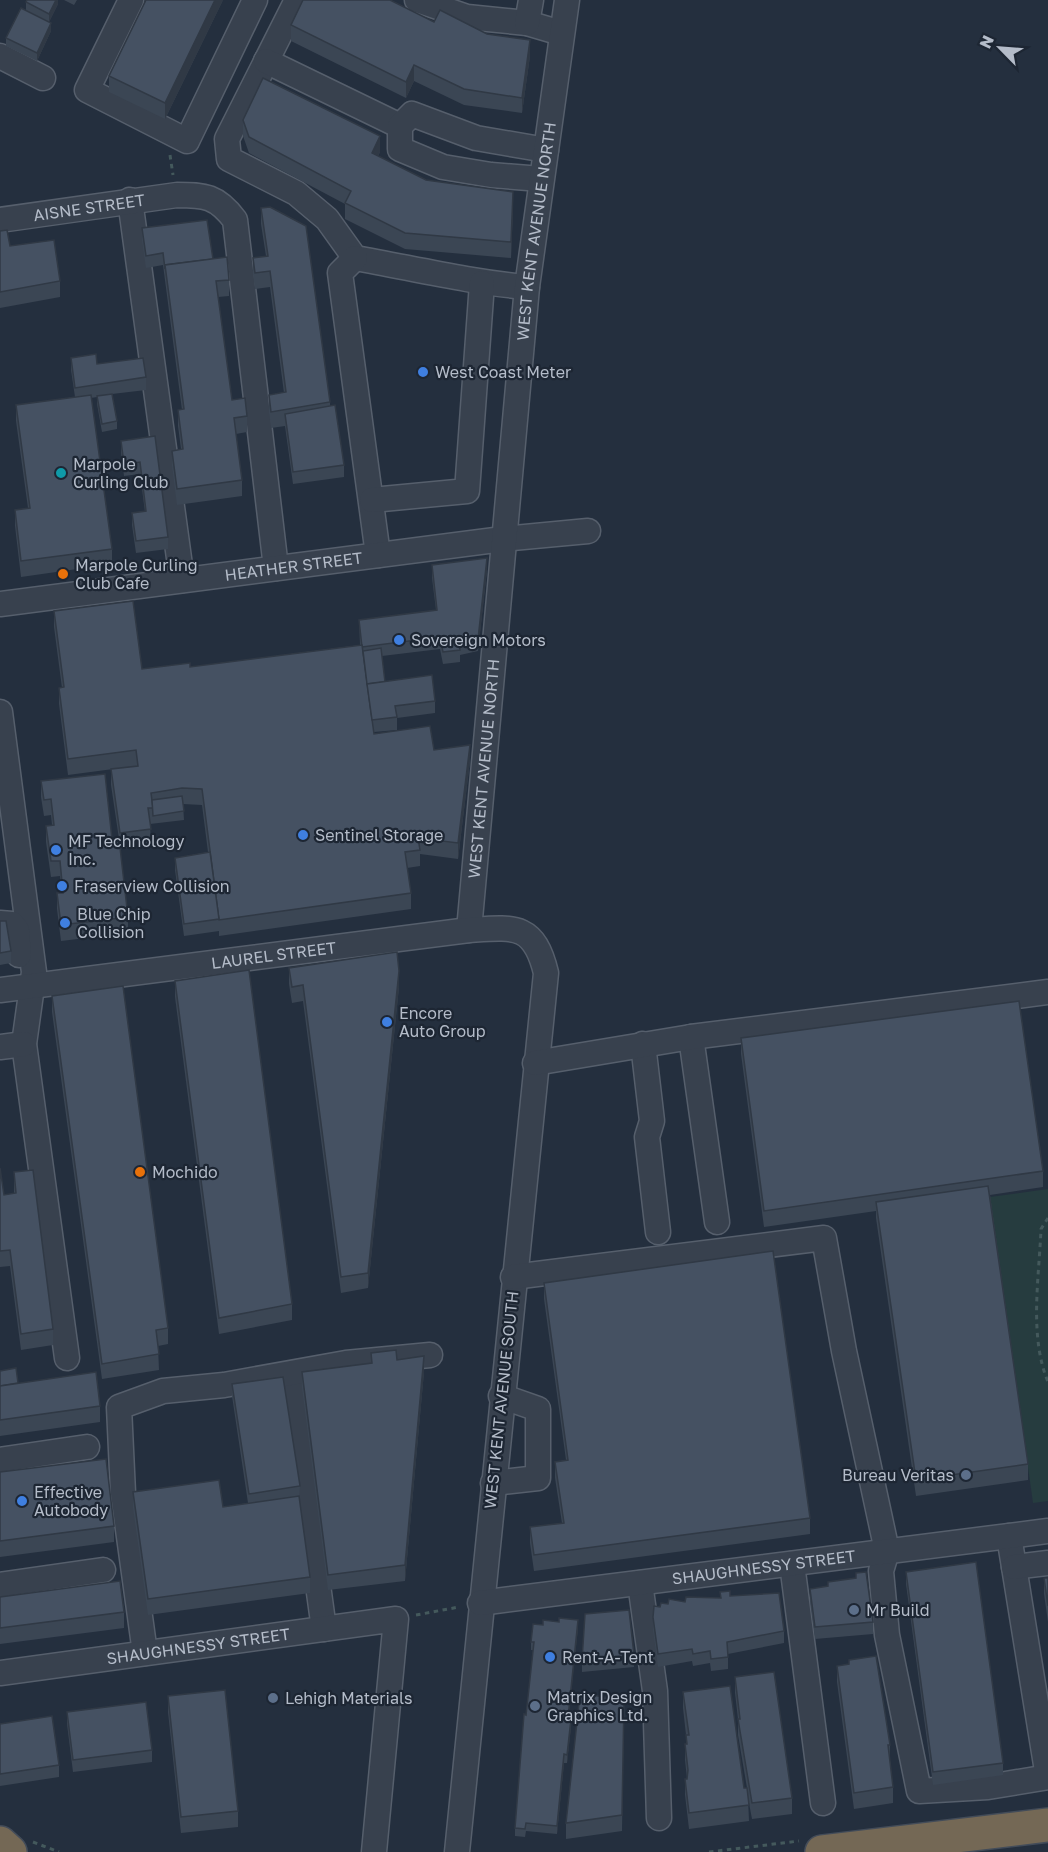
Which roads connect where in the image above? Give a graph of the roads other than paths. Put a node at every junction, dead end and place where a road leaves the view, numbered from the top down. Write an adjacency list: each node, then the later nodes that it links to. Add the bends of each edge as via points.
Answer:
1 (131, 0): 2 (street, via 87,90 187,141)
2 (255, 0)
3 (297, 0): 9 (street)
4 (417, 0): 6 (street, via 467,17)
5 (567, 0): 7 (street, WEST KENT AVENUE NORTH)
6 (529, 12): 7 (street)
7 (561, 33): 12 (street, WEST KENT AVENUE NORTH)
8 (0, 56): 10 (street)
9 (266, 61): 11 (street); 16 (street, via 227,139 229,159 296,193 327,219)
10 (43, 78)
11 (404, 130): 12 (street); 13 (street, via 443,167)
12 (546, 150): 13 (street, WEST KENT AVENUE NORTH)
13 (541, 179): 18 (street, WEST KENT AVENUE NORTH)
14 (130, 200): 15 (street, AISNE STREET); 23 (street, AISNE STREET, via 204,195 223,205 235,220); 24 (street)
15 (0, 220)
16 (355, 258): 17 (street); 19 (street, via 340,273)
17 (482, 283): 18 (street); 19 (street, via 467,491)
18 (527, 287): 21 (street, WEST KENT AVENUE NORTH)
19 (372, 500): 22 (street)
20 (588, 531): 21 (street, HEATHER STREET)
21 (503, 538): 22 (street, HEATHER STREET); 28 (street, WEST KENT AVENUE NORTH)
22 (378, 555): 23 (street, HEATHER STREET)
23 (276, 568): 24 (street, HEATHER STREET)
24 (182, 580): 25 (street, HEATHER STREET)
25 (0, 604)
26 (0, 712): 30 (street, via 33,965)
27 (0, 923): 30 (street, via 12,924 17,930)
28 (469, 930): 29 (street, LAUREL STREET, via 516,931 530,935); 30 (street, LAUREL STREET)
29 (540, 949): 36 (street, WEST KENT AVENUE SOUTH, via 546,973)
30 (18, 988): 33 (street)
31 (1048, 992): 32 (street)
32 (691, 1037): 34 (street); 37 (street)
33 (24, 1044): 35 (street); 41 (street)
34 (643, 1044): 36 (street); 38 (street, via 652,1121 647,1137)
35 (0, 1047)
36 (535, 1063): 39 (street, WEST KENT AVENUE SOUTH)
37 (717, 1222)
38 (658, 1232)
39 (513, 1277): 43 (street, WEST KENT AVENUE SOUTH); 49 (street, via 824,1238)
40 (430, 1355): 42 (street, via 345,1363)
41 (67, 1359)
42 (289, 1374): 57 (street); 58 (street, via 163,1391 119,1407 123,1493)
43 (501, 1396): 46 (street, WEST KENT AVENUE SOUTH); 46 (street, via 538,1409 538,1478)
44 (87, 1447): 45 (street)
45 (0, 1460)
46 (493, 1483): 56 (street, WEST KENT AVENUE SOUTH)
47 (1048, 1531): 48 (street, SHAUGHNESSY STREET)
48 (1009, 1536): 49 (street, SHAUGHNESSY STREET); 52 (street)
49 (887, 1551): 51 (street, SHAUGHNESSY STREET); 60 (street, via 881,1571 887,1635 919,1791)
50 (1048, 1563): 52 (street)
51 (792, 1564): 54 (street, SHAUGHNESSY STREET); 61 (street)
52 (1014, 1567): 60 (street)
53 (103, 1570): 55 (street)
54 (640, 1583): 56 (street, SHAUGHNESSY STREET); 62 (street, via 655,1691)
55 (0, 1585)
56 (480, 1603): 66 (street, WEST KENT AVENUE SOUTH)
57 (324, 1629): 58 (street, SHAUGHNESSY STREET); 65 (street, SHAUGHNESSY STREET, via 396,1619)
58 (145, 1653): 59 (street, SHAUGHNESSY STREET)
59 (0, 1673)
60 (1048, 1778)
61 (823, 1803)
62 (658, 1818)
63 (1048, 1825): 67 (highway)
64 (1048, 1844): 68 (highway)
65 (374, 1852)
66 (457, 1852)
67 (822, 1852)
68 (977, 1852)

